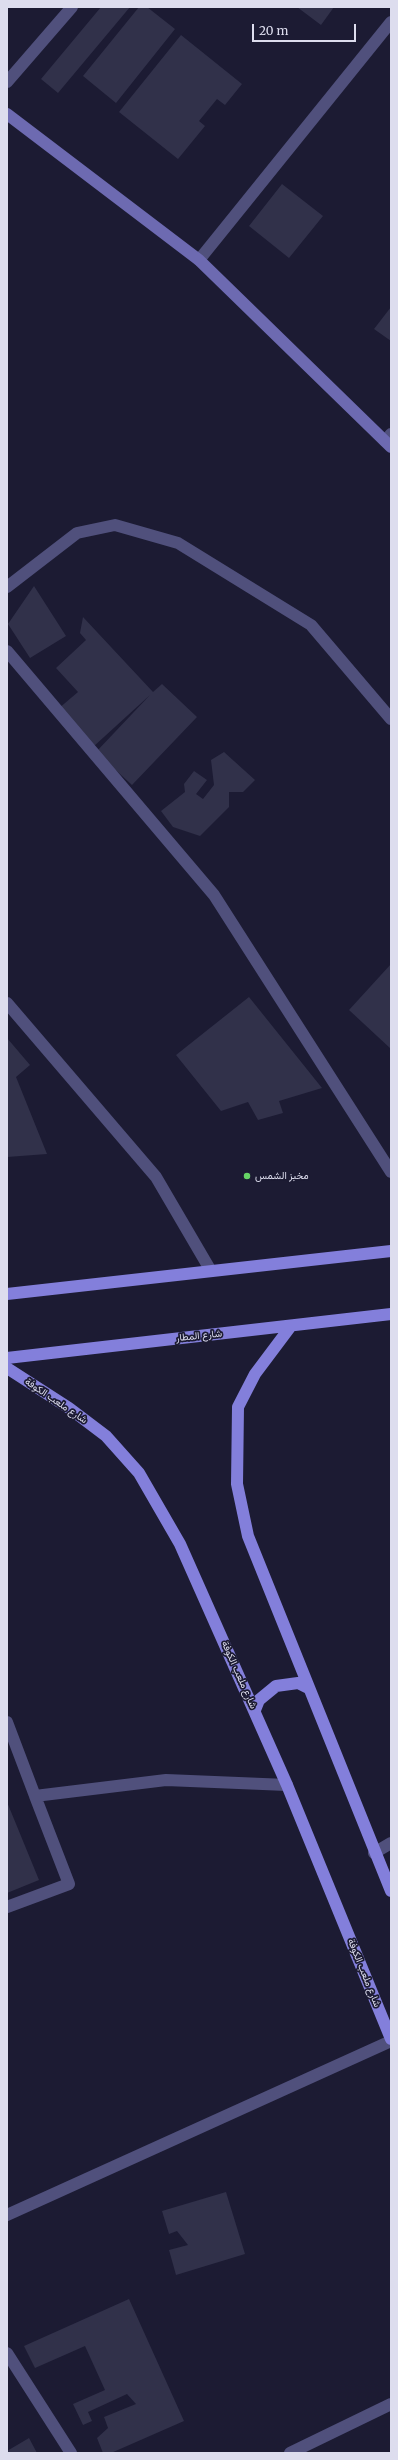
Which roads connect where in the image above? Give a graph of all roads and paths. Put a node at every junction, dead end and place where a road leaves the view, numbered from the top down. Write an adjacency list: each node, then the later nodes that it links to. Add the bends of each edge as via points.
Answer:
1 (72, 7): 3 (street)
2 (391, 22): 5 (street)
3 (7, 82)
4 (7, 114): 5 (street)
5 (199, 260): 6 (street)
6 (389, 440)
7 (7, 587): 9 (street, via 77,533 115,525 178,543 311,625)
8 (7, 651): 11 (street, via 214,895)
9 (391, 719)
10 (7, 1003): 13 (street, via 156,1177)
11 (391, 1172)
12 (391, 1251): 13 (main road)
13 (211, 1271): 14 (main road)
14 (7, 1294)
15 (391, 1314): 16 (main road, شارع المطار)
16 (291, 1326): 17 (main road, شارع المطار); 19 (main road, via 255,1374 238,1406 237,1484 248,1536)
17 (7, 1358)
18 (7, 1368): 20 (main road, شارع ملعب الكوفة, via 69,1408 106,1436 139,1473 180,1544)
19 (308, 1688): 20 (main road, via 298,1684 276,1686 259,1700); 25 (main road)
20 (255, 1710): 22 (main road, شارع ملعب الكوفة)
21 (7, 1722): 23 (street)
22 (287, 1785): 23 (street, via 166,1780); 28 (main road, شارع ملعب الكوفة)
23 (35, 1796): 27 (street, via 69,1884)
24 (391, 1843): 25 (street)
25 (374, 1853): 26 (main road)
26 (391, 1891)
27 (7, 1907)
28 (391, 2040): 29 (street)
29 (7, 2215)
30 (7, 2353): 32 (street)
31 (391, 2404): 33 (street)
32 (71, 2453)
33 (290, 2453)

